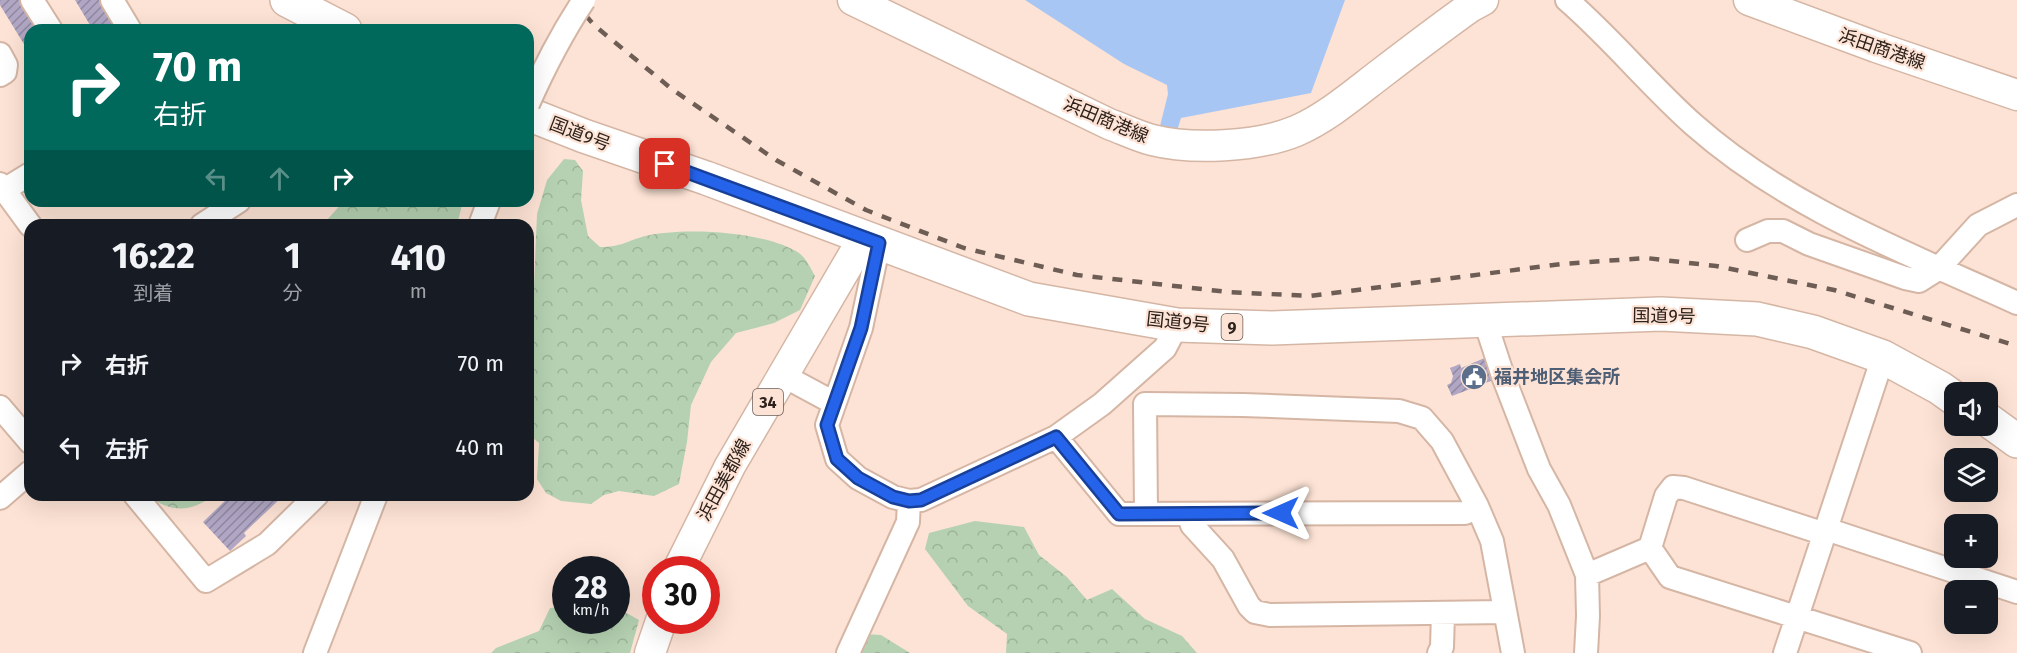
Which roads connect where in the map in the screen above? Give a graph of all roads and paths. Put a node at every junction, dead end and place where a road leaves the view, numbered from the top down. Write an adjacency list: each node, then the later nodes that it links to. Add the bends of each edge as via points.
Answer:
1 (32, 0): 9 (street)
2 (112, 0): 10 (street)
3 (287, 0): 11 (highway)
4 (584, 0): 14 (street, bridge)
5 (853, 0): 6 (main road, 浜田商港線, via 1109,124 1152,140 1206,146 1275,137 1315,121)
6 (1483, 0)
7 (1567, 0): 25 (street, via 1694,125 1740,161 1795,199)
8 (1749, 0): 15 (main road, 浜田商港線)
9 (47, 24)
10 (126, 24)
11 (333, 24)
12 (0, 54): 13 (street, via 6,65)
13 (0, 75)
14 (534, 90)
15 (2017, 95)
16 (534, 116): 23 (highway, 国道9号 / 9)
17 (24, 177): 18 (street)
18 (2, 187): 21 (street)
19 (2017, 205): 25 (street, via 1978,225)
20 (230, 207): 22 (street)
21 (26, 219)
22 (211, 219)
23 (871, 240): 28 (highway, 国道9号 / 9, via 1029,299); 30 (main road, 浜田美都線 / 34); 32 (street, via 861,328)
24 (1748, 240): 25 (street, via 1768,231 1783,231 1809,244 1919,282)
25 (1938, 269): 26 (street)
26 (2017, 303)
27 (1485, 321): 28 (highway, 国道9号 / 9, via 1272,328); 29 (highway, 国道9号 / 9, via 1661,314 1757,319 1813,332); 50 (street, via 1539,469 1559,505)
28 (1177, 325): 36 (street, via 1165,348 1102,404)
29 (1883, 357): 31 (highway, 国道9号 / 9); 47 (street)
30 (784, 376): 32 (street); 49 (main road, 浜田美都線 / 34, via 730,466)
31 (1944, 391)
32 (834, 403): 43 (street, via 827,425 837,459 882,493)
33 (0, 407): 35 (street)
34 (1998, 427): 37 (highway)
35 (24, 435)
36 (1056, 437): 43 (street, via 921,500); 45 (street, via 1119,514)
37 (2017, 441)
38 (24, 477): 39 (street)
39 (0, 498)
40 (140, 501): 41 (street, via 206,581 267,544)
41 (311, 501)
42 (374, 501): 56 (street)
43 (909, 501): 58 (street, via 908,522)
44 (1477, 506): 45 (street, via 1442,441 1422,418 1399,411 1145,404); 46 (street, via 1465,513); 52 (street, via 1492,541)
45 (1146, 513): 46 (street)
46 (1188, 514): 53 (street, via 1192,525 1223,559 1255,612)
47 (1826, 531): 48 (street, via 1678,486 1666,496); 51 (street); 54 (street)
48 (1650, 548): 50 (street); 54 (street, via 1670,577)
49 (685, 556)
50 (1587, 575): 61 (street)
51 (2017, 592)
52 (1505, 612): 53 (street); 60 (street)
53 (1443, 613): 59 (street)
54 (1797, 618): 62 (street); 63 (street)
55 (657, 634): 57 (main road)
56 (315, 653)
57 (650, 653)
58 (848, 653)
59 (1439, 653)
60 (1513, 653)
61 (1586, 653)
62 (1785, 653)
63 (1910, 653)

